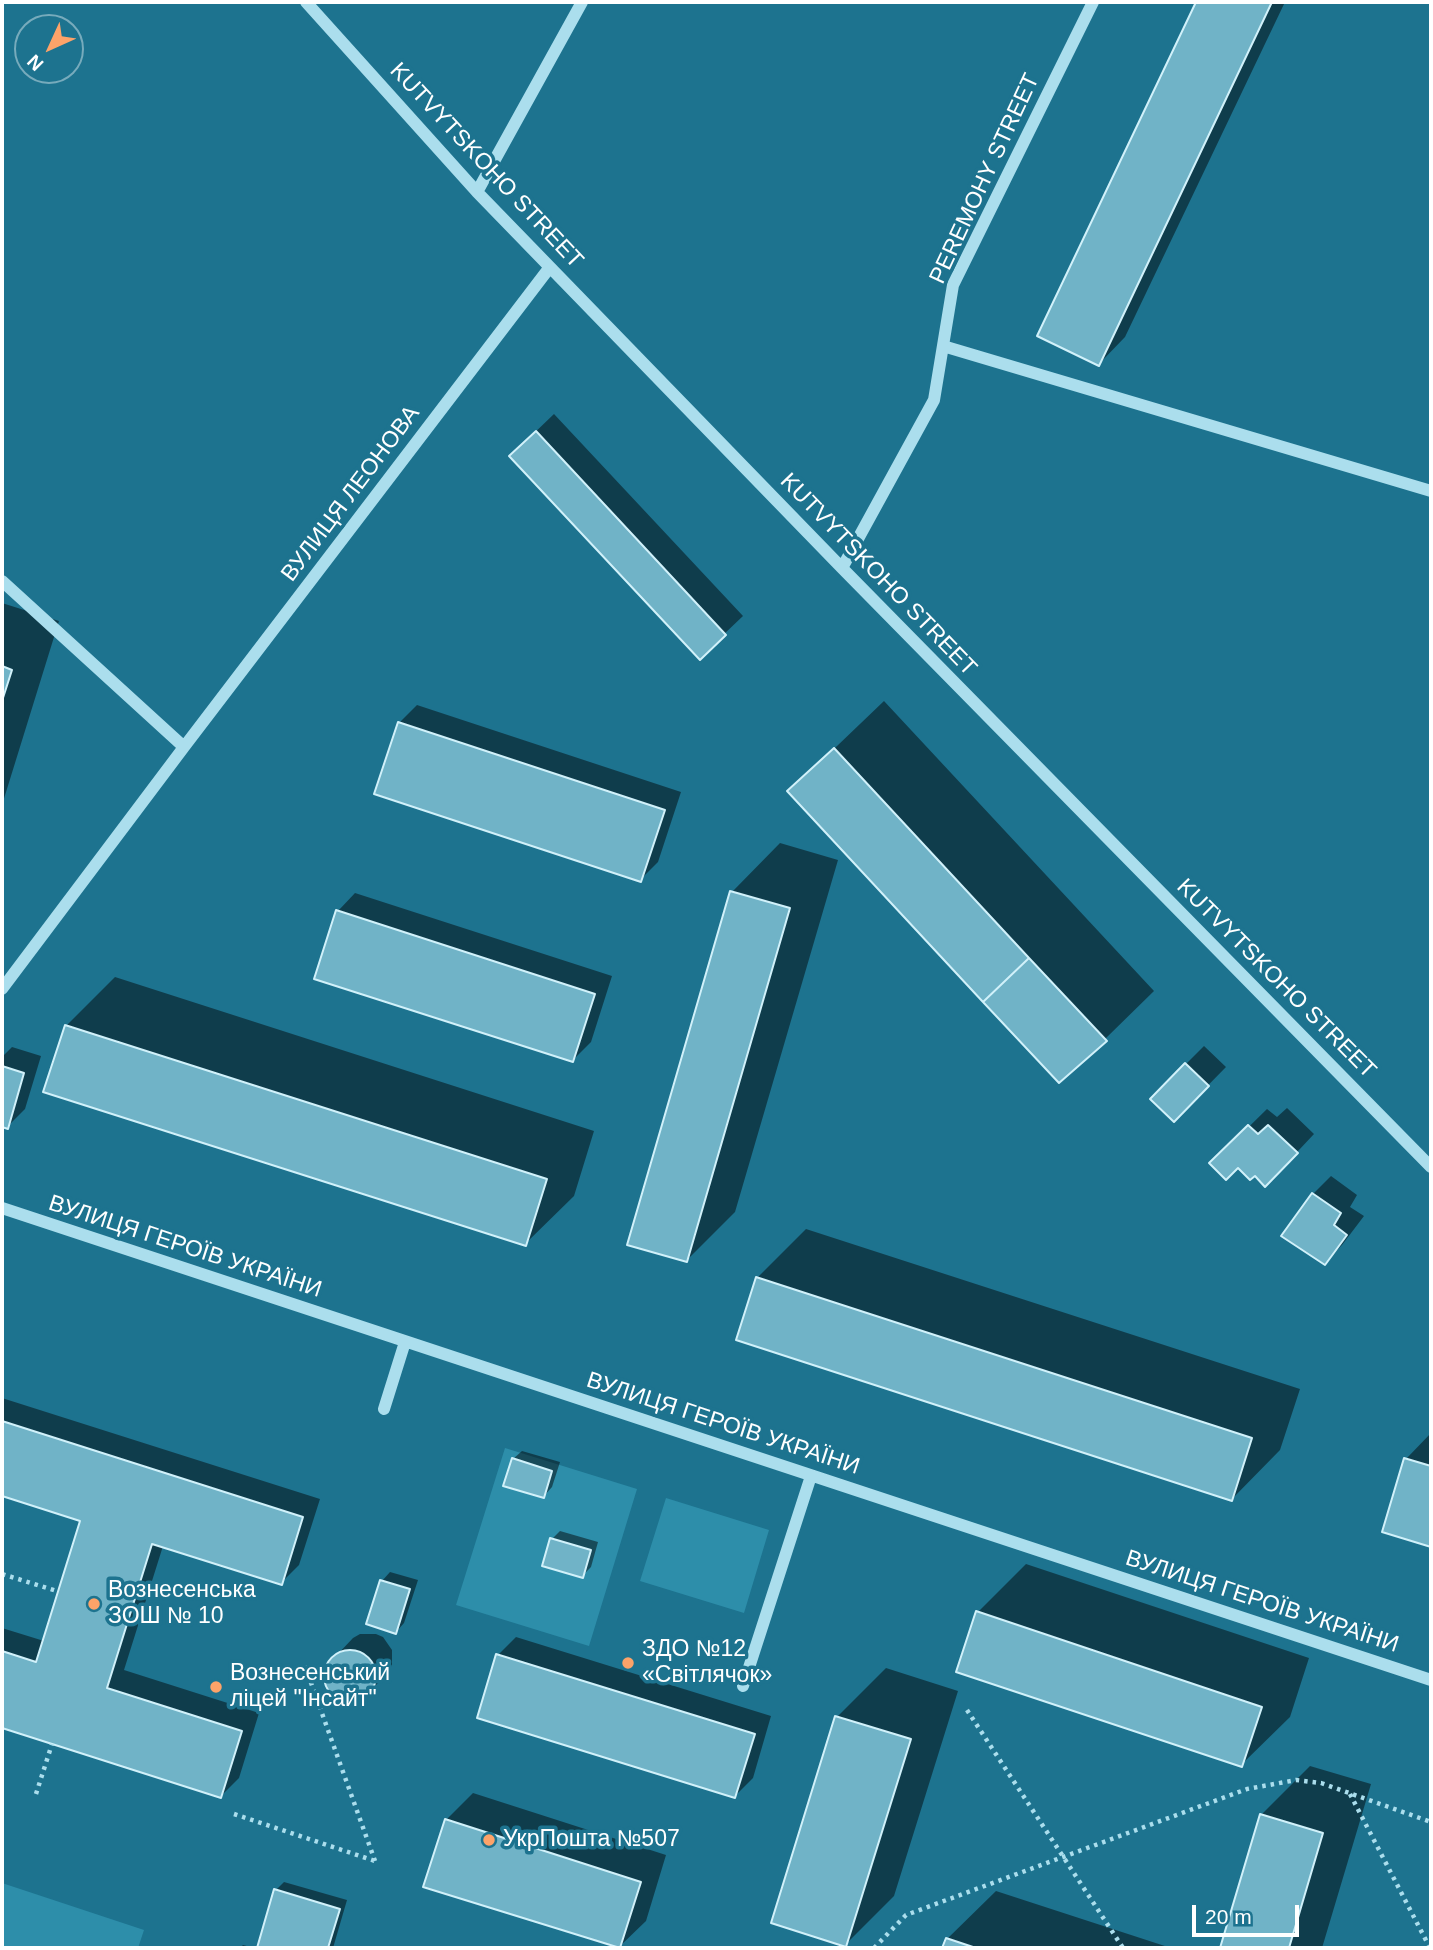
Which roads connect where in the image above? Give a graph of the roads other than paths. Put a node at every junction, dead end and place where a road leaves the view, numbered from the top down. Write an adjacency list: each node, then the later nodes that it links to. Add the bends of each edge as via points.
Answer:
1 (306, 2): 4 (street, KUTVYTSKOHO STREET)
2 (582, 2): 4 (street)
3 (1093, 2): 6 (street, PEREMOHY STREET, via 953,285)
4 (477, 192): 5 (street, KUTVYTSKOHO STREET)
5 (550, 267): 8 (street, KUTVYTSKOHO STREET); 10 (street, ВУЛИЦЯ ЛЕОНОВА)
6 (943, 346): 7 (street); 8 (street, PEREMOHY STREET, via 934,400)
7 (1431, 491)
8 (842, 568): 12 (street, KUTVYTSKOHO STREET)
9 (2, 581): 10 (street)
10 (184, 747): 11 (street, ВУЛИЦЯ ЛЕОНОВА)
11 (2, 989)
12 (1431, 1167)
13 (2, 1209): 14 (street, ВУЛИЦЯ ГЕРОЇВ УКРАЇНИ)
14 (405, 1342): 15 (street); 16 (street, ВУЛИЦЯ ГЕРОЇВ УКРАЇНИ)
15 (384, 1409)
16 (811, 1476): 17 (street, ВУЛИЦЯ ГЕРОЇВ УКРАЇНИ); 18 (street)
17 (1431, 1680)
18 (743, 1686)

